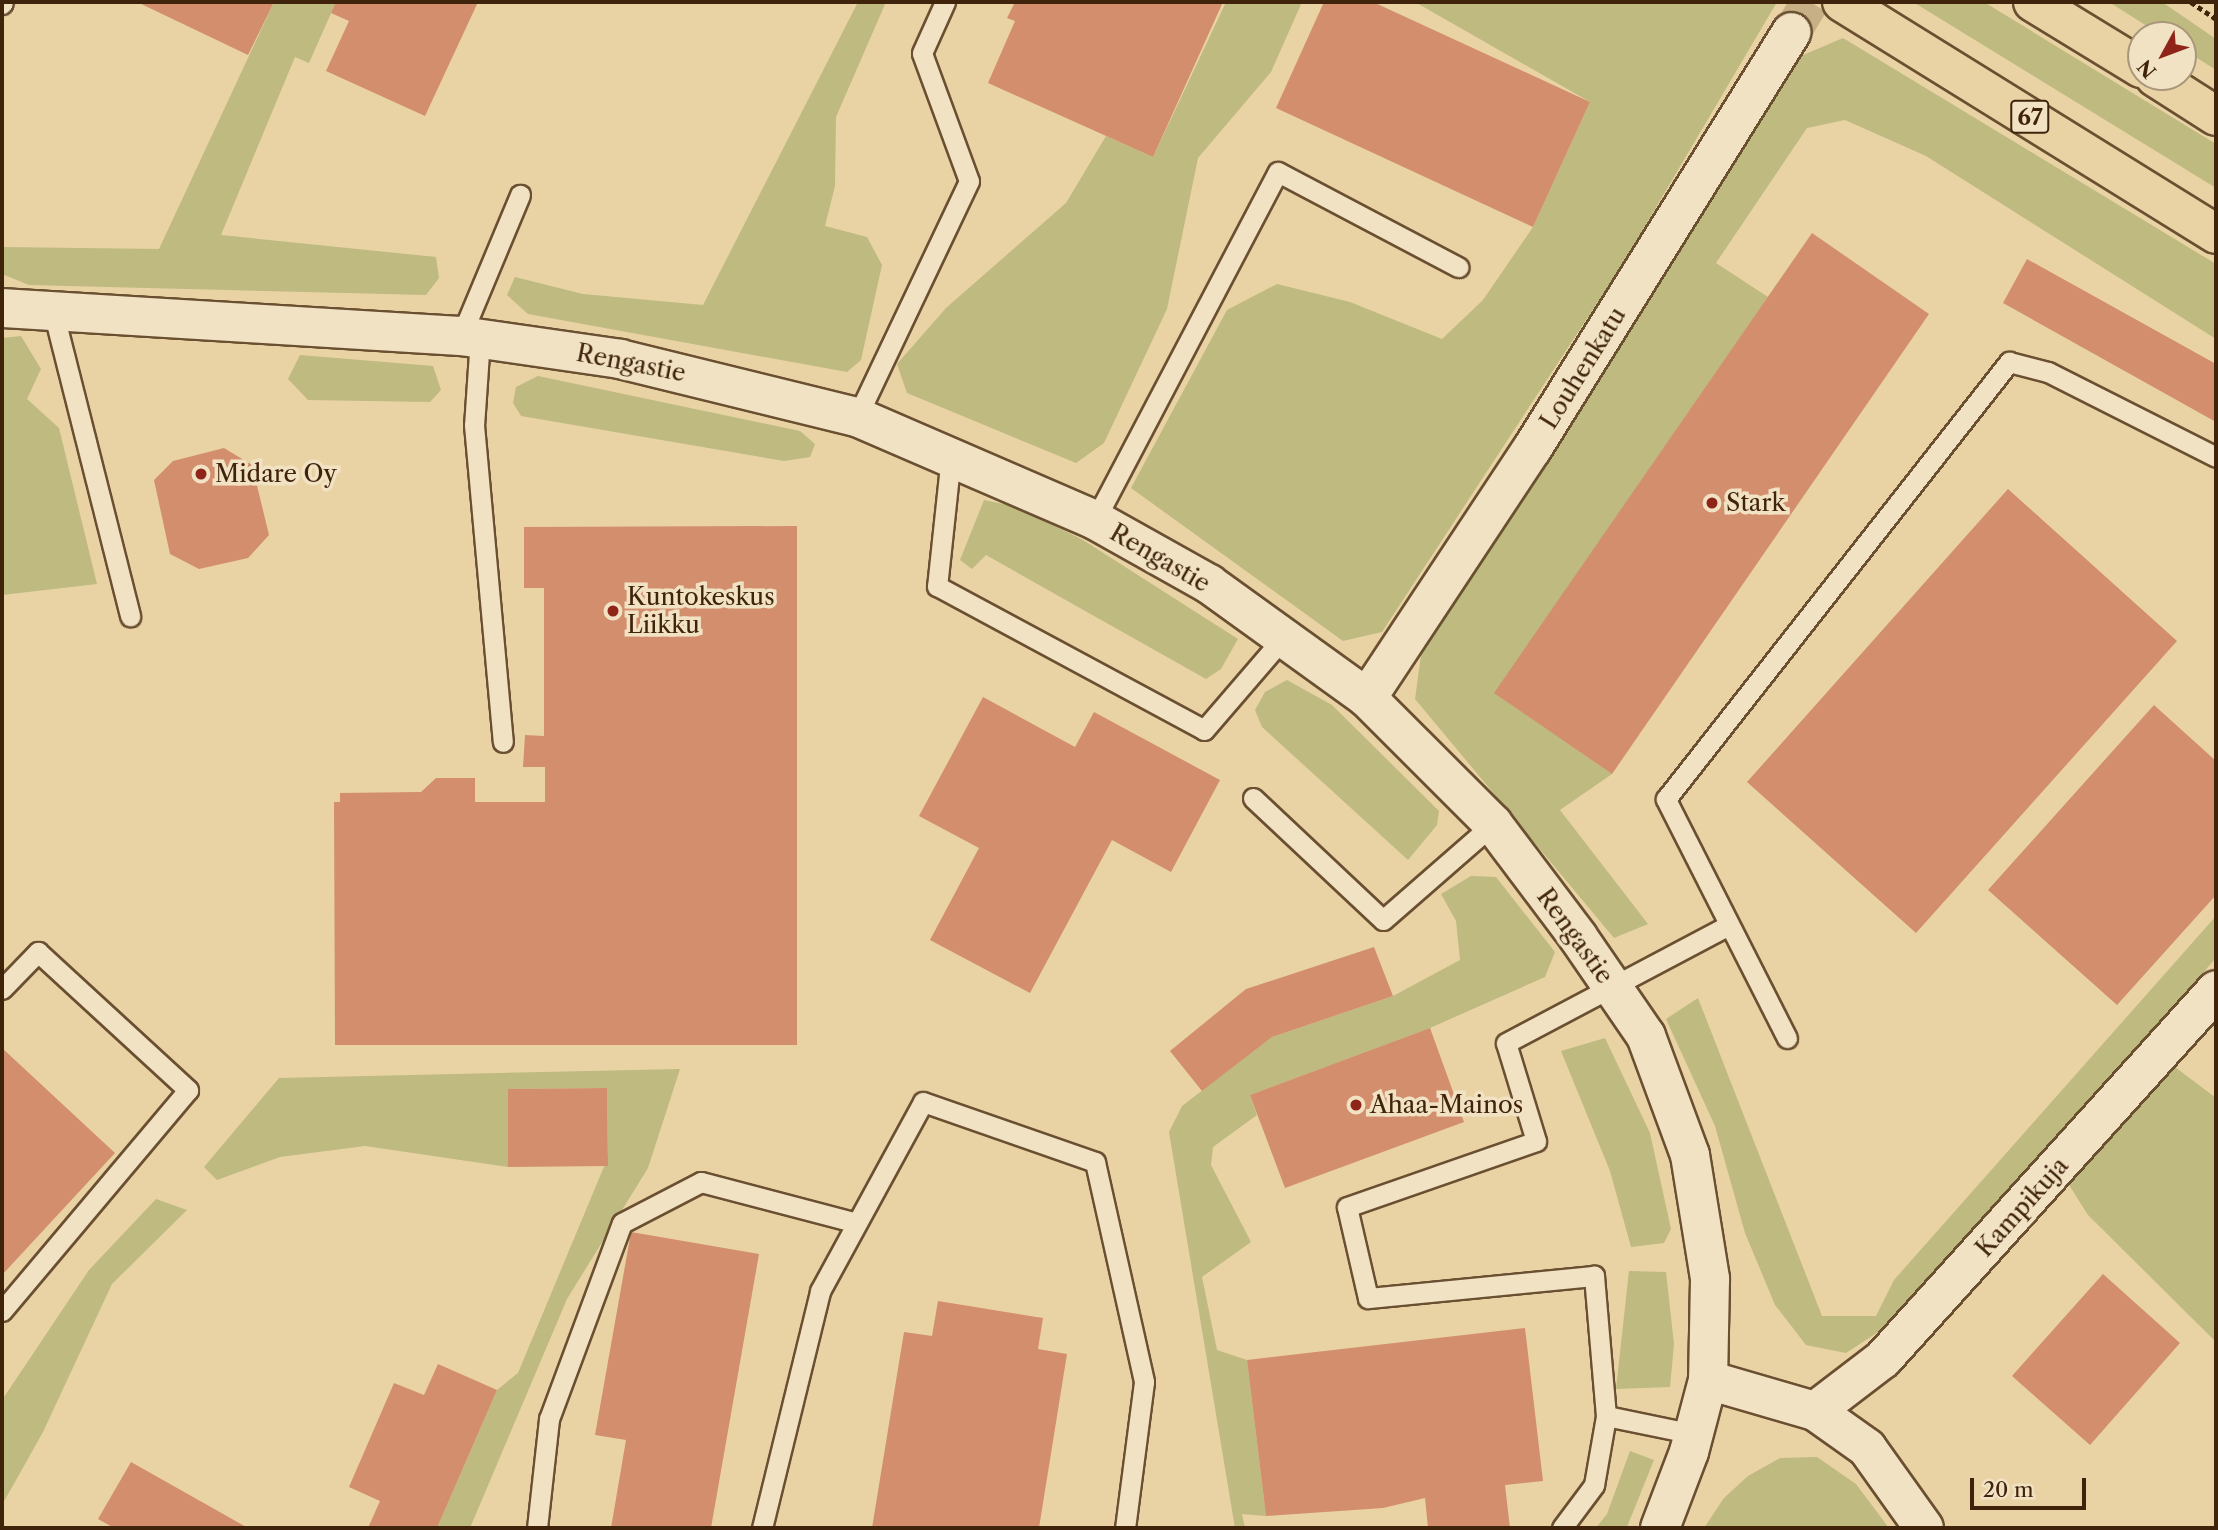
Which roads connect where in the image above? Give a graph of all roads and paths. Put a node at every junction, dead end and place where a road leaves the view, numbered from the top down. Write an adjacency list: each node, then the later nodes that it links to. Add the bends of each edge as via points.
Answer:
1 (945, 2): 16 (lane, via 922,53 969,181)
2 (1842, 2): 11 (highway, 67)
3 (2033, 2): 7 (highway)
4 (2191, 2): 5 (path)
5 (2216, 19)
6 (1792, 32): 22 (street, Louhenkatu, via 1532,449)
7 (2127, 59)
8 (2177, 91): 9 (highway)
9 (2216, 116)
10 (520, 195): 15 (lane)
11 (2216, 234)
12 (1458, 267): 19 (lane, via 1278,172)
13 (2, 308): 14 (street, Rengastie)
14 (53, 312): 15 (street, Rengastie); 20 (lane)
15 (470, 337): 16 (street, Rengastie, via 620,359); 23 (lane)
16 (858, 417): 17 (street, Rengastie)
17 (951, 456): 19 (street, Rengastie); 21 (lane, via 937,586 1204,730)
18 (2216, 457): 26 (lane, via 2048,372 2009,362 1666,799)
19 (1095, 520): 21 (street, Rengastie, via 1209,584)
20 (130, 616)
21 (1284, 637): 22 (street, Rengastie)
22 (1367, 698): 25 (street, Rengastie)
23 (503, 741)
24 (1253, 799): 25 (lane, via 1383,920)
25 (1493, 824): 27 (street, Rengastie)
26 (1727, 926): 27 (lane); 30 (lane)
27 (1612, 986): 33 (street, Rengastie, via 1646,1036 1690,1155 1710,1279); 35 (lane, via 1506,1043 1536,1141 1347,1207 1368,1298 1594,1276)
28 (2, 989): 32 (lane, via 38,952 188,1090)
29 (2216, 990): 34 (street, Kampikuja, via 1883,1359)
30 (1787, 1038)
31 (857, 1223): 37 (lane, via 701,1182 622,1223 549,1419); 38 (lane, via 820,1291); 39 (lane, via 923,1102 1095,1162 1144,1382)
32 (2, 1311)
33 (1708, 1380): 34 (street); 36 (street, Rengastie)
34 (1815, 1411): 42 (street, via 1867,1448)
35 (1606, 1416): 36 (lane); 40 (lane, via 1594,1485)
36 (1694, 1434): 41 (street, Rengastie)
37 (537, 1528)
38 (762, 1528)
39 (1125, 1528)
40 (1562, 1528)
41 (1660, 1528)
42 (1924, 1528)

